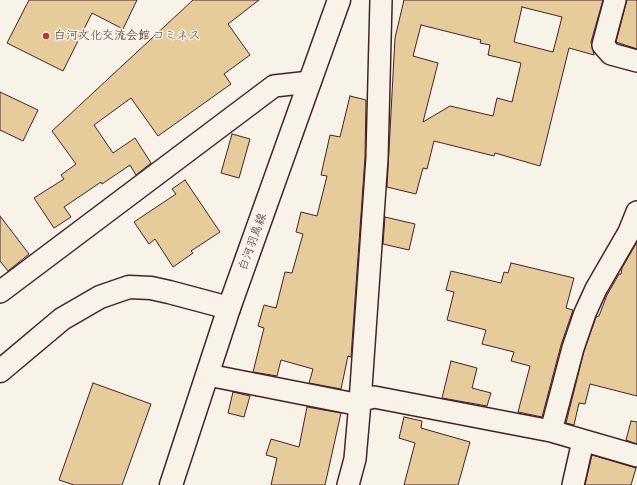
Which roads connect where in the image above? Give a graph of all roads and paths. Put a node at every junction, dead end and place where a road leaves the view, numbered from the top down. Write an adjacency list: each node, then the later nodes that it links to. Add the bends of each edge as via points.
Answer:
1 (339, 0): 5 (main road, 白河羽鳥線)
2 (381, 0): 11 (street, via 377,158)
3 (615, 0): 4 (street, via 603,45 611,54)
4 (637, 61)
5 (310, 82): 7 (street, via 274,86); 8 (main road, 白河羽鳥線)
6 (637, 212): 12 (street, via 629,232 585,313)
7 (0, 292)
8 (229, 308): 9 (main road, via 151,288 129,287 100,297 62,318); 10 (main road, 白河羽鳥線)
9 (0, 371)
10 (208, 375): 11 (street); 15 (main road, 白河羽鳥線)
11 (360, 402): 12 (street, via 374,397); 16 (street, via 355,459)
12 (551, 430): 13 (street)
13 (583, 441): 14 (street); 17 (street)
14 (637, 456)
15 (171, 485)
16 (348, 485)
17 (573, 485)

